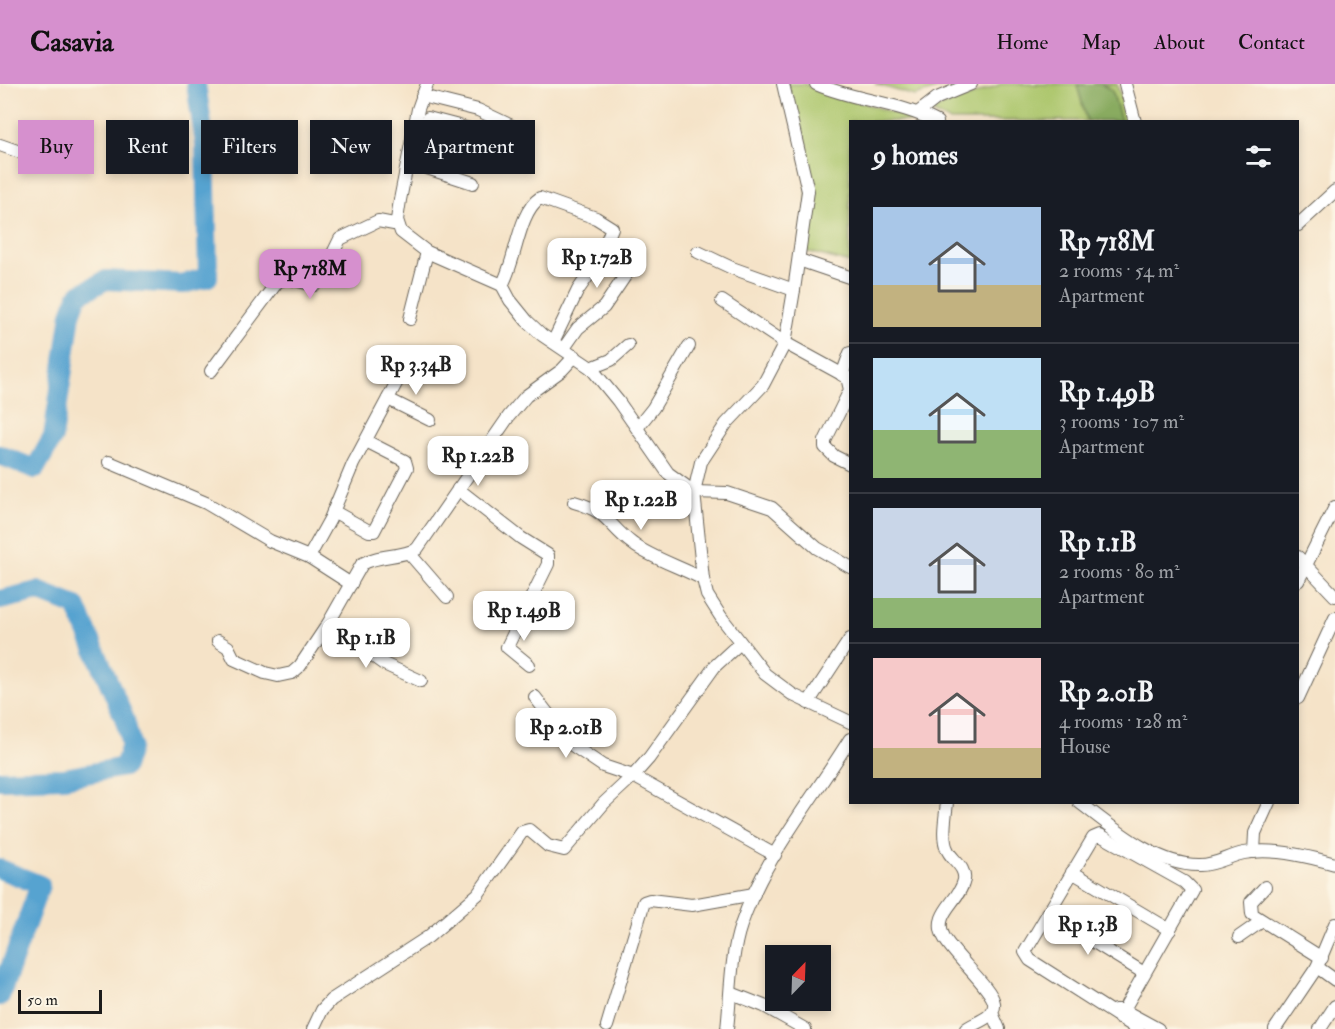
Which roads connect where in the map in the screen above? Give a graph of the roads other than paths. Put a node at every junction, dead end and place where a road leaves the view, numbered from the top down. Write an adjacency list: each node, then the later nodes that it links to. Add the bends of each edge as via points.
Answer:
1 (427, 84): 6 (street)
2 (783, 84): 22 (street, via 808,191)
3 (816, 84): 7 (street, via 844,96)
4 (971, 84): 7 (street, via 938,98)
5 (1125, 84): 11 (street)
6 (422, 96): 8 (street); 9 (street, via 478,110)
7 (919, 112): 10 (street)
8 (418, 120)
9 (499, 120)
10 (933, 120)
11 (1134, 120)
12 (0, 145): 13 (street)
13 (18, 151)
14 (408, 174): 18 (street)
15 (445, 174): 16 (street)
16 (473, 183)
17 (1335, 191): 19 (street)
18 (397, 220): 20 (street, via 401,232); 37 (street, via 394,224 376,222 340,239 314,285 287,278 278,281)
19 (1299, 224)
20 (428, 252): 25 (street); 28 (street)
21 (698, 252): 26 (street)
22 (798, 260): 24 (street); 26 (street)
23 (627, 273): 33 (street, via 604,307 578,328)
24 (849, 278)
25 (502, 285): 29 (street, via 520,314); 29 (street, via 528,211 540,198 596,218 612,228 599,260 578,290)
26 (794, 290): 30 (street)
27 (722, 301): 30 (street)
28 (410, 319)
29 (553, 342): 33 (street)
30 (785, 343): 38 (street); 48 (street, via 764,385 726,424 704,456)
31 (628, 345): 36 (street, via 610,360)
32 (689, 346): 43 (street)
33 (569, 352): 36 (street); 47 (street, via 562,370 532,391 508,416)
34 (849, 356): 38 (street)
35 (439, 368): 41 (street, via 410,360)
36 (591, 368): 43 (street)
37 (212, 371)
38 (842, 375): 39 (street)
39 (849, 380)
40 (849, 392): 46 (street, via 825,447)
41 (388, 399): 42 (street); 44 (street)
42 (430, 420)
43 (637, 428): 48 (street, via 661,467)
44 (366, 441): 51 (street); 51 (street, via 407,462 405,472 374,531)
45 (109, 462): 53 (street, via 187,494)
46 (849, 464)
47 (458, 489): 52 (street, via 423,542); 65 (street, via 548,555 548,564 507,647)
48 (694, 492): 55 (street, via 728,493 772,508 817,548); 56 (street)
49 (574, 502): 56 (street, via 596,509 632,544)
50 (1335, 507): 54 (street)
51 (333, 511): 53 (street)
52 (409, 553): 57 (street, via 362,564); 59 (street)
53 (309, 557): 57 (street)
54 (1302, 562): 58 (street)
55 (849, 566)
56 (703, 579): 64 (street, via 707,595)
57 (351, 584): 61 (street)
58 (1334, 594)
59 (447, 597)
60 (1335, 618): 67 (street)
61 (328, 624): 62 (street, via 300,666 283,676 270,675 238,661); 66 (street, via 384,664)
62 (218, 641)
63 (849, 641): 69 (street)
64 (740, 643): 69 (street, via 771,679); 72 (street, via 715,666)
65 (529, 665)
66 (421, 681)
67 (1299, 690)
68 (535, 697): 72 (street, via 572,745 603,766)
69 (808, 703): 70 (street)
70 (849, 722)
71 (849, 741): 77 (street)
72 (633, 776): 77 (street); 96 (street, via 564,850 548,846 529,830 522,832 478,894 428,937 331,1000)
73 (947, 804): 92 (street, via 946,849 963,870 964,880 944,913 941,930 957,956 990,993)
74 (1082, 804): 76 (street, via 1134,841 1177,862 1208,865)
75 (1268, 804): 76 (street, via 1256,833)
76 (1254, 852): 78 (street, via 1292,854)
77 (775, 855): 81 (street)
78 (1335, 864)
79 (1072, 872): 82 (street); 85 (street); 85 (street, via 1093,838 1104,835 1191,887)
80 (1265, 887): 83 (street, via 1250,907 1252,914)
81 (754, 894): 90 (street, via 735,948); 94 (street, via 692,905 644,902)
82 (1047, 913): 88 (street); 93 (street, via 1026,948 1027,956)
83 (1262, 921): 86 (street); 87 (street)
84 (1335, 924): 87 (street)
85 (1170, 930): 88 (street)
86 (1239, 937)
87 (1319, 962): 89 (street); 103 (street)
88 (1144, 974): 93 (street)
89 (1335, 980)
90 (731, 993): 97 (street); 98 (street)
91 (1335, 1006): 95 (street)
92 (992, 1013): 99 (street); 100 (street)
93 (1118, 1013): 101 (street); 102 (street)
94 (607, 1026)
95 (1322, 1028)
96 (313, 1029)
97 (727, 1029)
98 (805, 1029)
99 (966, 1029)
100 (999, 1029)
101 (1138, 1029)
102 (1158, 1029)
103 (1275, 1029)

